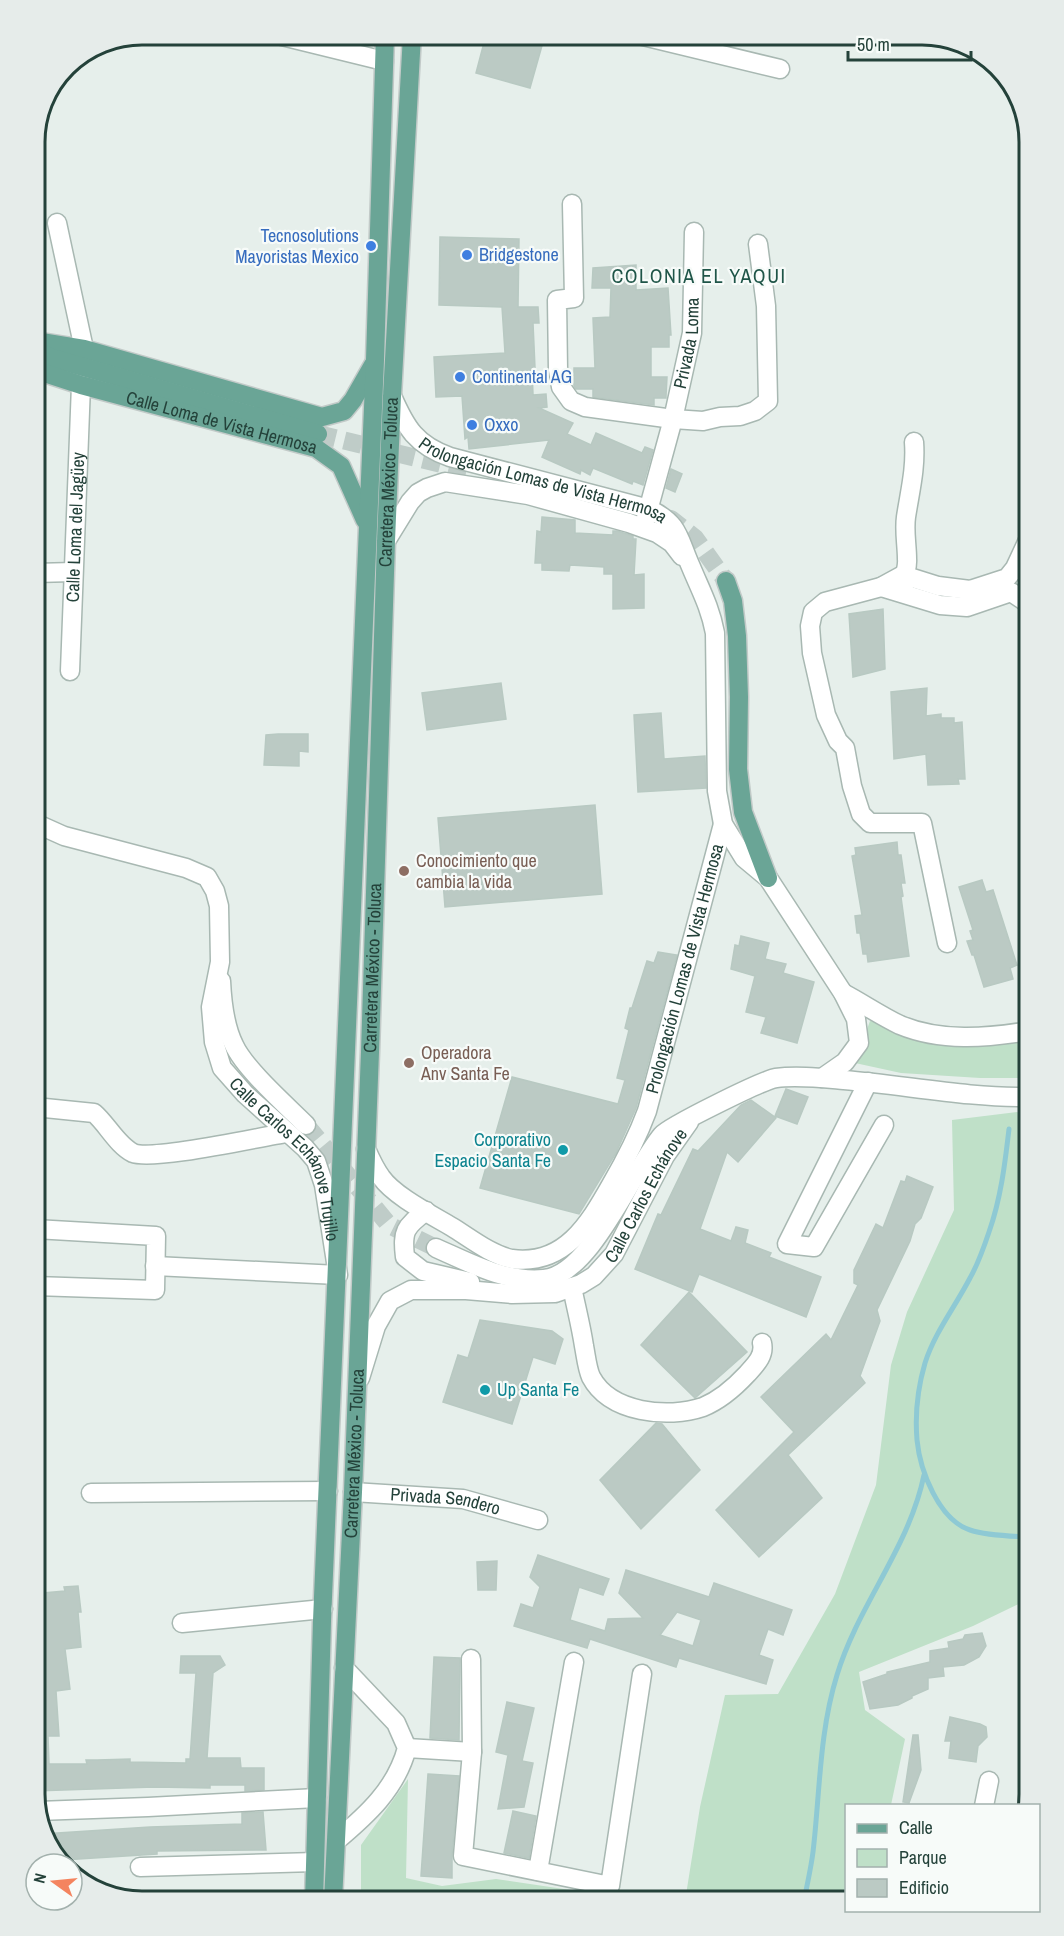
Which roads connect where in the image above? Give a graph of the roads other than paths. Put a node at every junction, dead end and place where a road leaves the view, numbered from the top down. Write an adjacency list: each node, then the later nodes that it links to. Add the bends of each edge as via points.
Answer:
1 (321, 45): 5 (street)
2 (385, 45): 5 (main road, Carretera México - Toluca)
3 (411, 45): 17 (main road, Carretera México - Toluca)
4 (680, 45): 6 (street)
5 (384, 61): 14 (main road, Carretera México - Toluca)
6 (780, 69)
7 (572, 204): 18 (street, via 574,298 557,300 561,387 571,401 585,407)
8 (57, 223): 12 (street)
9 (694, 232): 18 (street, Privada Loma, via 692,333)
10 (758, 244): 18 (street, via 766,306 768,401 740,416 703,421)
11 (45, 343): 12 (main road, Calle Loma de Vista Hermosa)
12 (84, 349): 19 (main road, Calle Loma de Vista Hermosa)
13 (45, 355): 19 (main road)
14 (375, 360): 19 (main road, Calle Loma de Vista Hermosa, via 354,400); 24 (main road, Carretera México - Toluca)
15 (45, 373): 16 (main road, Calle Loma de Vista Hermosa)
16 (81, 385): 19 (main road, Calle Loma de Vista Hermosa); 29 (street, Calle Loma del Jagüey)
17 (392, 396): 21 (street, Prolongación Lomas de Vista Hermosa, via 408,429 433,451); 26 (main road, Carretera México - Toluca)
18 (673, 419): 23 (street, Privada Loma)
19 (318, 433): 24 (main road, Calle Loma de Vista Hermosa, via 341,466)
20 (914, 442): 31 (street, via 916,462 906,520 908,562)
21 (450, 457): 22 (street, via 440,466); 23 (street, Prolongación Lomas de Vista Hermosa)
22 (445, 482): 25 (street, Prolongación Lomas de Vista Hermosa, via 528,495); 26 (street, Prolongación Lomas de Vista Hermosa, via 418,493)
23 (649, 509): 25 (street, Privada Loma); 28 (street, Prolongación Lomas de Vista Hermosa, via 664,516 679,534)
24 (368, 526): 58 (main road, Carretera México - Toluca)
25 (644, 528): 28 (street, Prolongación Lomas de Vista Hermosa, via 672,543)
26 (386, 541): 53 (main road, Carretera México - Toluca)
27 (1019, 559): 31 (street, via 1007,578 970,590 938,586)
28 (690, 567): 37 (street, Prolongación Lomas de Vista Hermosa, via 711,611 715,633 717,791)
29 (73, 572): 30 (street); 36 (street, Calle Loma del Jagüey)
30 (45, 573)
31 (903, 575): 33 (street); 34 (street)
32 (726, 581): 39 (main road, via 737,636 738,770 743,812)
33 (881, 587): 34 (street); 40 (street, via 825,602 813,612 812,653 825,715 845,748 861,814 870,823 922,823)
34 (904, 595): 35 (street, via 940,605 968,607 1011,592)
35 (1019, 597)
36 (70, 671)
37 (723, 824): 39 (street, Prolongación Lomas de Vista Hermosa, via 744,858); 48 (street, Prolongación Lomas de Vista Hermosa)
38 (45, 827): 41 (street, Calle Carlos Echánove Trujillo, via 207,877 219,906)
39 (768, 878): 42 (street, Prolongación Lomas de Vista Hermosa)
40 (947, 943)
41 (220, 962): 50 (street, via 226,1022 233,1045); 52 (street, Calle Carlos Echánove Trujillo, via 211,1007 214,1042 222,1068)
42 (843, 993): 43 (street, Prolongación Lomas de Vista Hermosa, via 900,1025 940,1036 998,1036); 44 (street, via 856,1019 859,1043 845,1062)
43 (1019, 1031)
44 (822, 1078): 45 (street, Calle Carlos Echánove); 49 (street, Calle Carlos Echánove, via 774,1078)
45 (868, 1082): 46 (street, Calle Carlos Echánove); 51 (street, via 787,1244 814,1246)
46 (1019, 1097)
47 (45, 1108): 52 (street, via 94,1113 126,1148 142,1155)
48 (646, 1111): 54 (street, Calle Carlos Echánove, via 635,1143 592,1219 575,1239 548,1256 532,1259 502,1255)
49 (693, 1117): 56 (street, via 664,1133 587,1252 559,1275 519,1278 486,1271); 60 (street, Calle Carlos Echánove, via 665,1156 614,1254 594,1276)
50 (306, 1125)
51 (884, 1125)
52 (286, 1132): 58 (street, Calle Carlos Echánove Trujillo, via 316,1161 324,1185)
53 (366, 1149): 54 (street, Calle Carlos Echánove, via 381,1179); 63 (main road, Carretera México - Toluca)
54 (426, 1211): 61 (street, via 411,1222 403,1237 405,1257 423,1271)
55 (45, 1229): 57 (street, via 156,1236)
56 (436, 1248)
57 (156, 1266): 58 (street); 59 (street, via 155,1290)
58 (338, 1275): 64 (main road, Carretera México - Toluca)
59 (45, 1286)
60 (572, 1287): 61 (street, Calle Carlos Echánove, via 555,1293); 62 (street, via 592,1378 616,1403 670,1413 702,1407 730,1392 757,1364 764,1350)
61 (512, 1294): 63 (street, Calle Carlos Echánove, via 411,1290 390,1301 376,1326)
62 (762, 1343)
63 (357, 1389): 65 (main road, Carretera México - Toluca)
64 (328, 1491): 66 (street); 68 (main road, Carretera México - Toluca)
65 (352, 1492): 67 (street, Privada Sendero, via 463,1499); 72 (main road, Carretera México - Toluca)
66 (91, 1493)
67 (538, 1520)
68 (322, 1609): 69 (street); 77 (main road, Carretera México - Toluca)
69 (182, 1623)
70 (471, 1659): 75 (street)
71 (574, 1662): 83 (street)
72 (344, 1668): 74 (street, via 396,1723); 80 (main road, Carretera México - Toluca)
73 (642, 1674): 83 (street, via 610,1886)
74 (407, 1748): 75 (street); 80 (street, via 385,1793 370,1812)
75 (472, 1752): 83 (street, via 463,1856)
76 (989, 1781): 78 (street)
77 (317, 1798): 79 (street); 81 (main road, Carretera México - Toluca)
78 (984, 1804)
79 (47, 1811)
80 (336, 1841): 85 (main road, Carretera México - Toluca)
81 (315, 1862): 82 (street); 84 (main road, Carretera México - Toluca)
82 (140, 1868)
83 (538, 1871)
84 (314, 1891)
85 (334, 1891)

